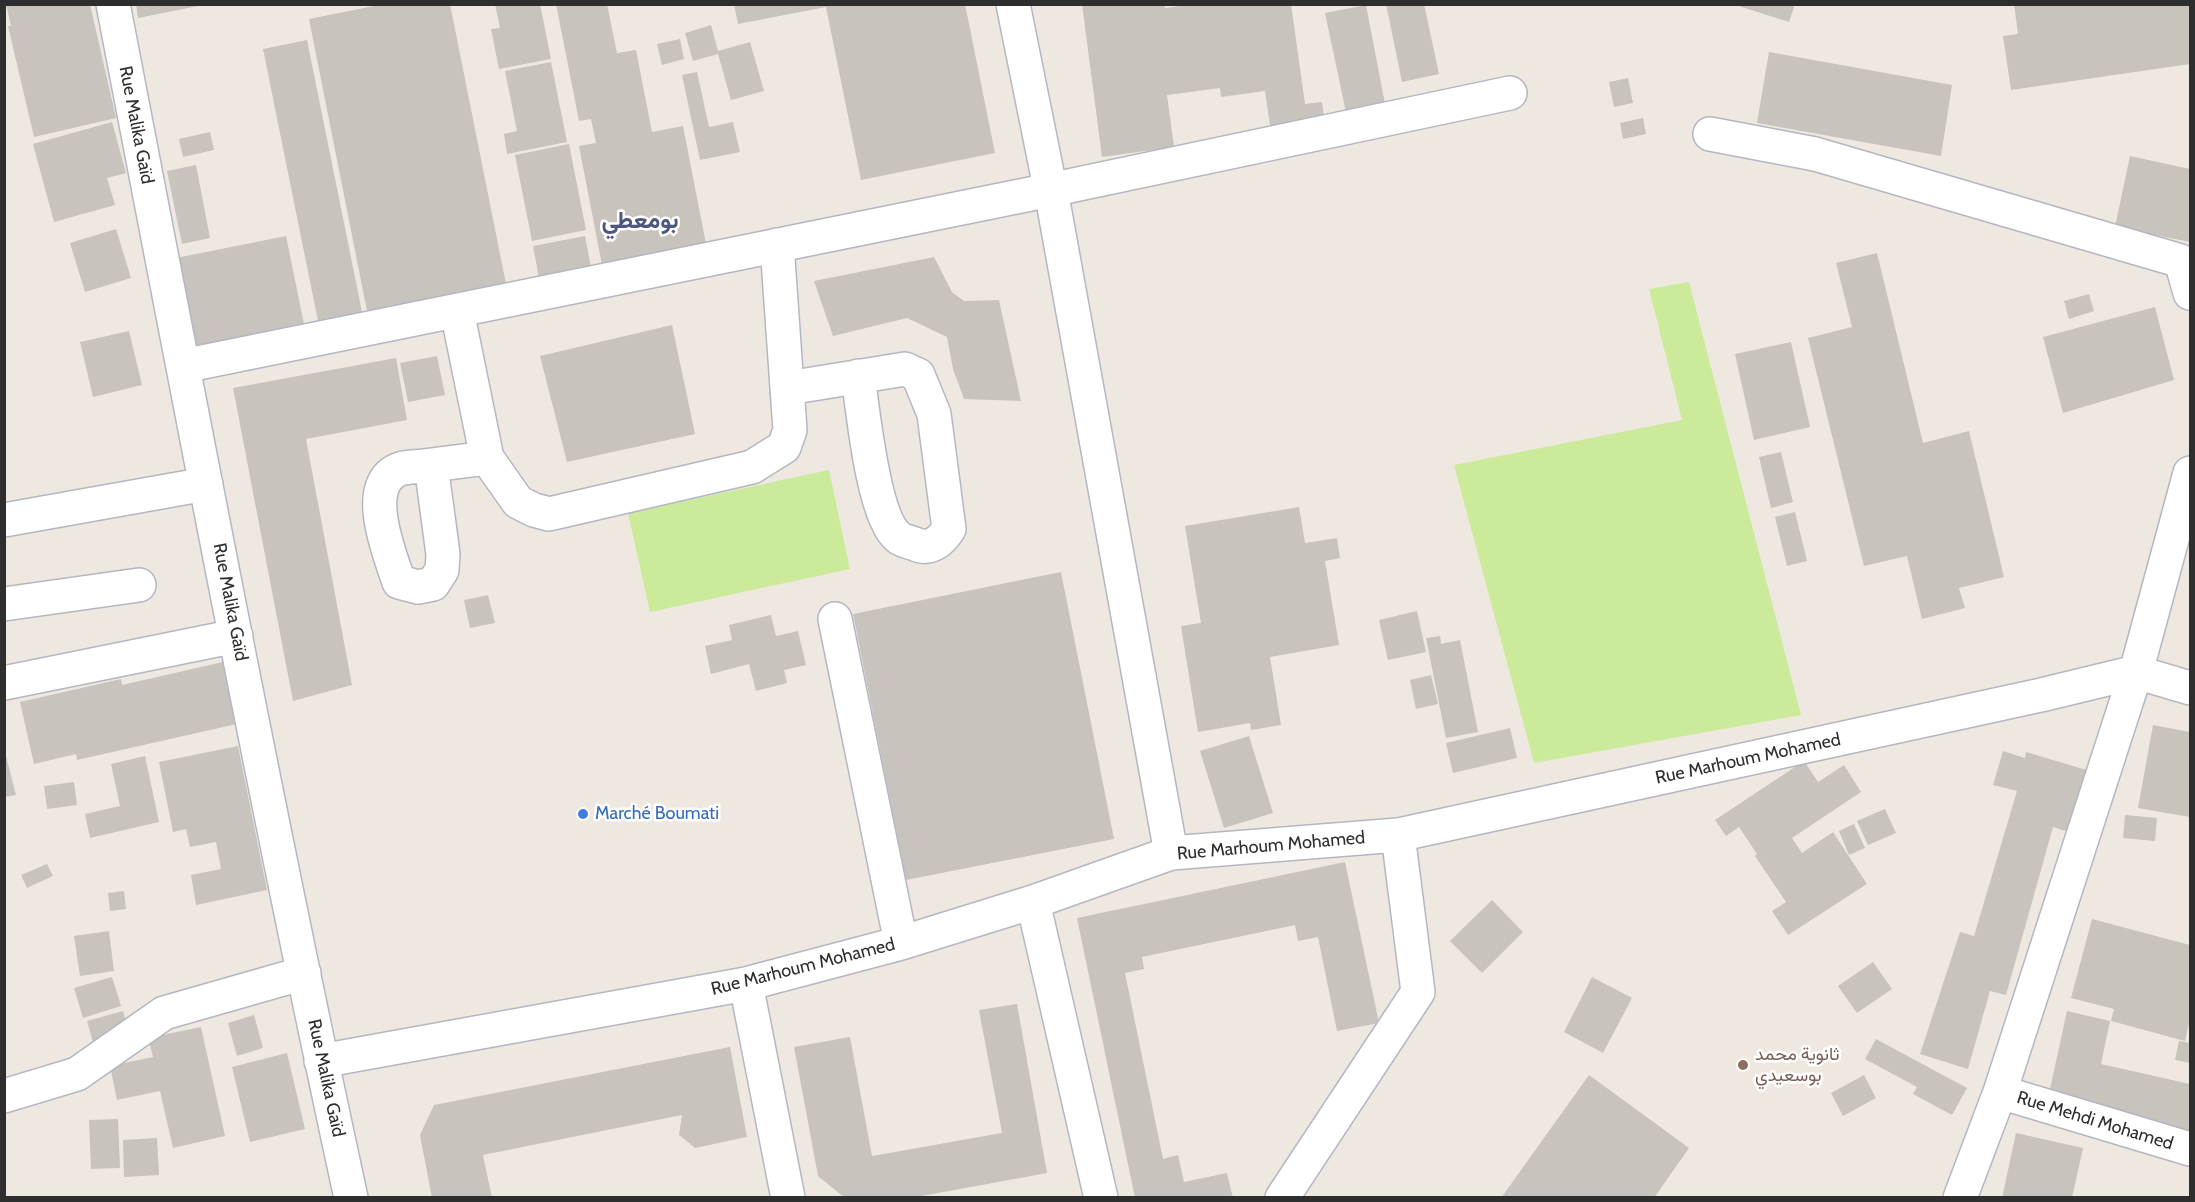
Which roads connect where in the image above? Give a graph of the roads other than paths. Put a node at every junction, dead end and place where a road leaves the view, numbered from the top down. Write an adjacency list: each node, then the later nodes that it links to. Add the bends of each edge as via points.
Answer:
1 (113, 4): 9 (street, Rue Malika Gaïd)
2 (1013, 4): 5 (street)
3 (1510, 93): 5 (street)
4 (1710, 134): 7 (street, via 1815,154 2181,261)
5 (1050, 190): 6 (street); 25 (street)
6 (777, 245): 8 (street); 11 (street)
7 (2190, 293)
8 (457, 311): 9 (street); 12 (street)
9 (183, 366): 15 (street, Rue Malika Gaïd)
10 (858, 376): 10 (street, via 905,369 918,375 934,414 949,529 934,544 922,547 898,537 883,512 875,488); 11 (street)
11 (788, 388): 12 (street, via 790,430 784,447 752,467 549,514 519,502)
12 (487, 458): 13 (street)
13 (430, 465)
14 (2190, 473): 21 (street)
15 (206, 484): 16 (street); 20 (street, Rue Malika Gaïd)
16 (4, 520)
17 (139, 585): 18 (street)
18 (4, 604)
19 (835, 619): 27 (street)
20 (236, 636): 22 (street); 28 (street, Rue Malika Gaïd)
21 (2136, 672): 23 (street); 24 (street, Rue Marhoum Mohamed); 31 (street)
22 (4, 683)
23 (2190, 688)
24 (1398, 836): 25 (street, Rue Marhoum Mohamed); 37 (street, via 1418,992)
25 (1171, 853): 26 (street, Rue Marhoum Mohamed)
26 (1033, 902): 27 (street, Rue Marhoum Mohamed); 36 (street)
27 (901, 943): 29 (street, Rue Marhoum Mohamed)
28 (304, 973): 30 (street, Rue Malika Gaïd); 32 (street, via 164,1013 77,1074)
29 (746, 984): 30 (street, Rue Marhoum Mohamed); 35 (street)
30 (321, 1060): 34 (street, Rue Malika Gaïd)
31 (2000, 1092): 33 (street, Rue Mehdi Mohamed); 38 (street)
32 (4, 1096)
33 (2190, 1149)
34 (351, 1197)
35 (788, 1197)
36 (1101, 1197)
37 (1282, 1197)
38 (1960, 1197)

